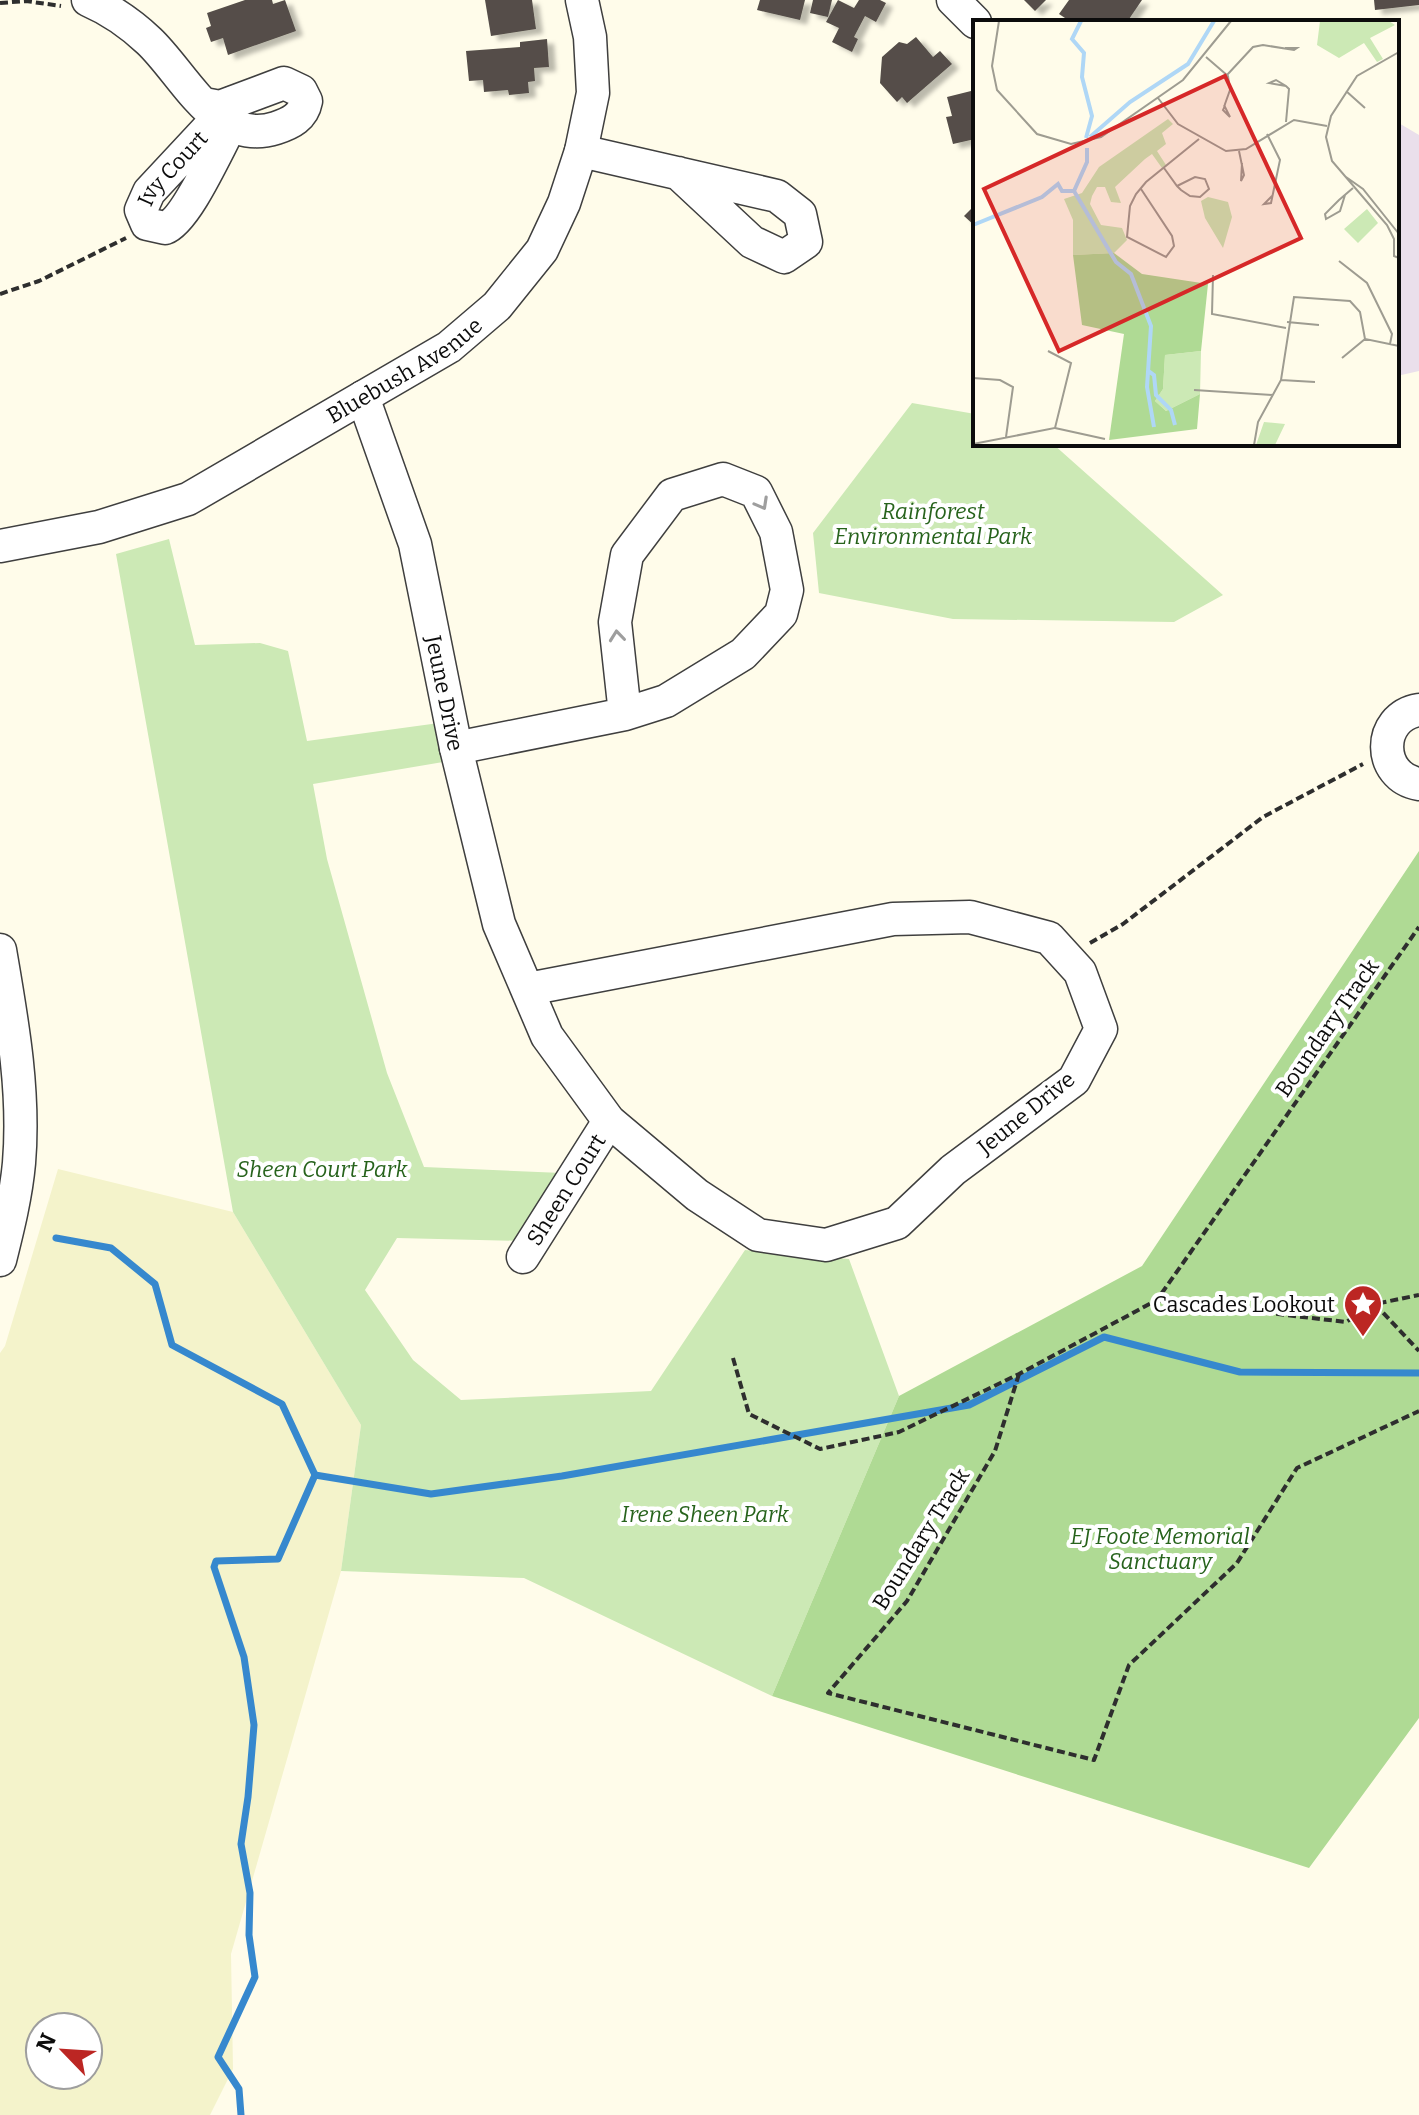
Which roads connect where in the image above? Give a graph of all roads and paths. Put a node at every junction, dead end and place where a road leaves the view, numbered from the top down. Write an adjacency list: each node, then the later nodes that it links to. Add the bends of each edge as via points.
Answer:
1 (582, 0): 7 (street, Bluebush Avenue, via 593,93)
2 (953, 0): 5 (street)
3 (0, 3): 4 (path)
4 (76, 3): 6 (street, Ivy Court, via 123,18)
5 (973, 20)
6 (222, 112): 6 (street, Ivy Court, via 264,89 280,127 252,132); 9 (street, Ivy Court); 10 (street)
7 (581, 151): 8 (street); 13 (street, Bluebush Avenue, via 542,250 497,306 449,347)
8 (678, 173)
9 (152, 188): 10 (street); 11 (street, Ivy Court)
10 (185, 209): 11 (street, via 168,227)
11 (138, 227): 12 (path, via 121,242 34,284)
12 (0, 294)
13 (363, 397): 14 (street, Bluebush Avenue, via 188,499 99,527); 17 (street, Jeune Drive, via 415,544)
14 (0, 546)
15 (1419, 710): 18 (street, via 1392,726)
16 (625, 714): 16 (street, one-way to 16, via 615,622 627,555 672,495 723,479 756,492 776,532 787,590 781,614 743,654 666,701); 17 (street)
17 (456, 748): 23 (street, Jeune Drive, via 499,924)
18 (1386, 751): 19 (street, via 1395,771); 22 (path, via 1263,817 1123,924)
19 (1419, 784)
20 (1419, 927): 28 (path, Boundary Track)
21 (0, 950): 26 (street, via 21,1101 19,1165)
22 (1067, 957): 23 (street, Jeune Drive, via 1049,938 970,917 893,919); 24 (street, Jeune Drive, via 1080,972 1101,1029 1074,1080 953,1170 897,1223 826,1245 758,1235 697,1195)
23 (528, 989): 24 (street, Jeune Drive, via 547,1036)
24 (609, 1121): 25 (street, Sheen Court)
25 (523, 1257)
26 (0, 1260)
27 (1419, 1295): 29 (path)
28 (1157, 1300): 29 (path, via 1346,1322); 32 (path, Boundary Track)
29 (1375, 1304): 30 (path)
30 (1419, 1351)
31 (733, 1358): 32 (path, via 749,1414 820,1449 899,1432)
32 (1019, 1374): 33 (path, Boundary Track, via 995,1451 907,1601 828,1693 1094,1760 1129,1665 1237,1563 1297,1468)
33 (1419, 1411)

